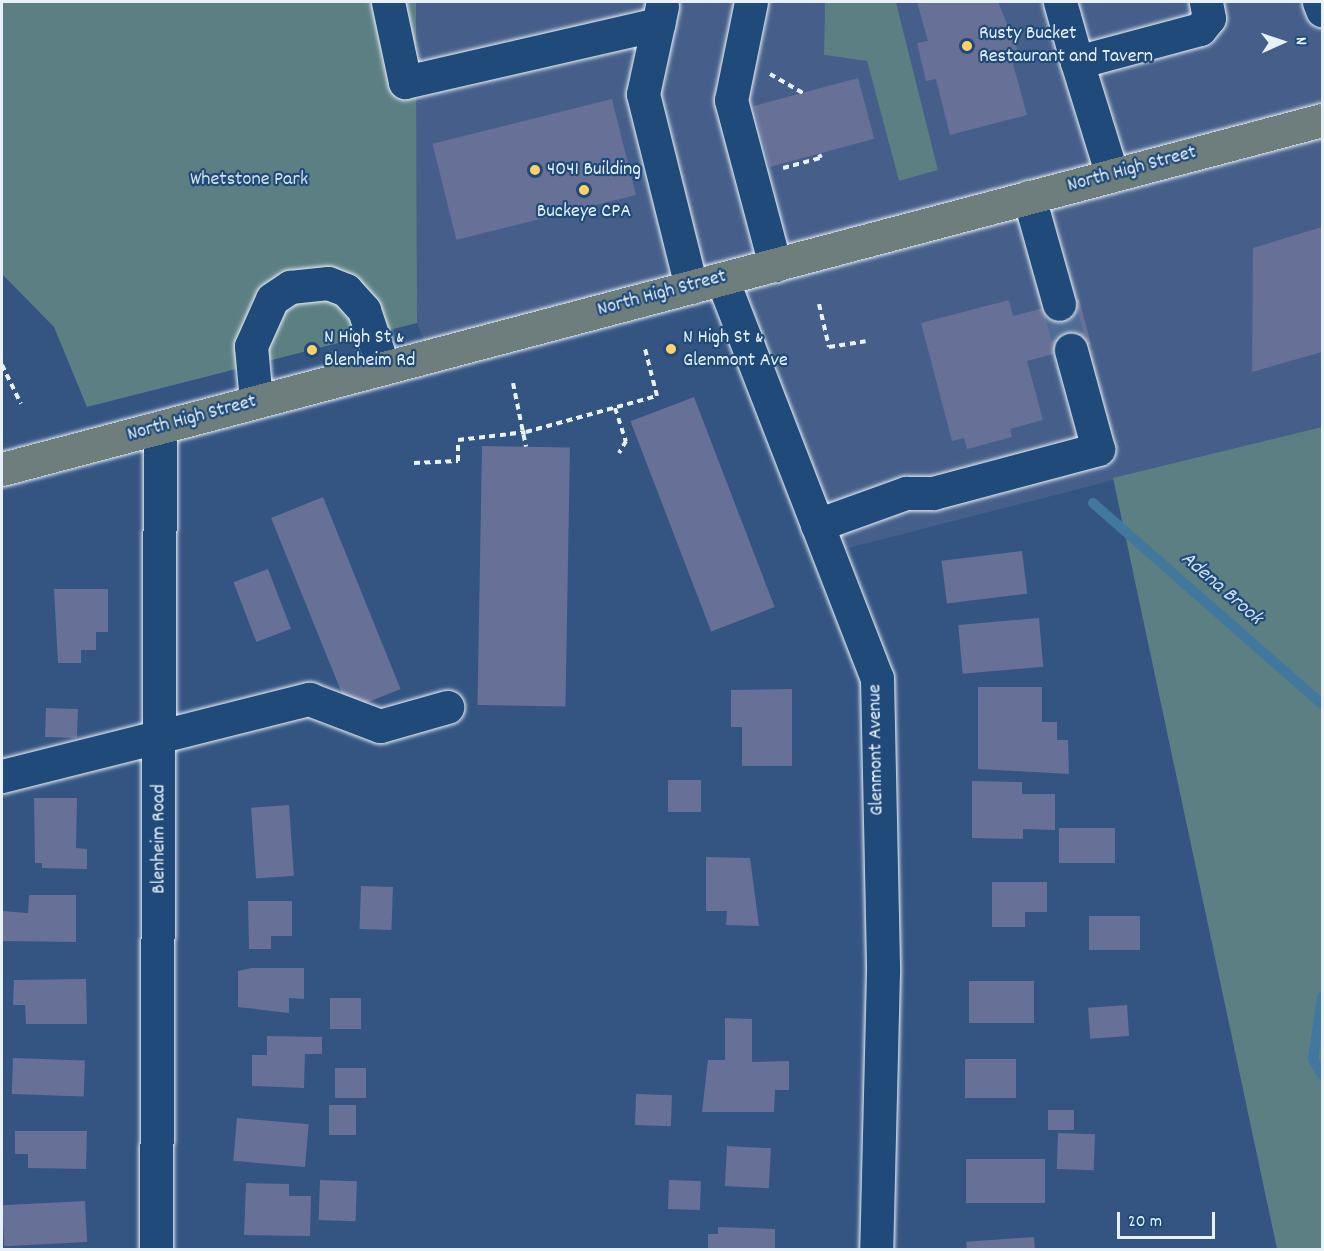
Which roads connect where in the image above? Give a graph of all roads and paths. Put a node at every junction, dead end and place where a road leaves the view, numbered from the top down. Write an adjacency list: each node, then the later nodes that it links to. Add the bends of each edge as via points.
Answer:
1 (388, 2): 7 (street, via 405,82)
2 (751, 2): 14 (street, via 731,100)
3 (1060, 2): 8 (street)
4 (1206, 2): 8 (street, via 1209,18 1200,29)
5 (1319, 2): 6 (street)
6 (1323, 10)
7 (661, 13): 16 (street, via 643,94)
8 (1077, 62): 12 (street)
9 (1323, 120): 12 (main road, North High Street)
10 (819, 154): 11 (path, via 821,158)
11 (780, 169)
12 (1112, 175): 13 (main road, North High Street)
13 (1029, 197): 14 (main road, North High Street); 18 (street)
14 (775, 265): 15 (main road, North High Street)
15 (722, 279): 16 (main road, North High Street); 34 (street, Glenmont Avenue)
16 (691, 287): 23 (main road, North High Street)
17 (819, 304): 19 (path, via 828,347)
18 (1059, 304)
19 (866, 341)
20 (645, 349): 27 (path, via 657,396)
21 (1071, 350): 34 (street, via 1098,449 933,493 906,493)
22 (2, 365): 26 (path)
23 (383, 367): 25 (main road, North High Street); 25 (street, via 364,310 345,290 328,283 290,287 272,299 251,346)
24 (513, 383): 29 (path)
25 (256, 402): 28 (main road, North High Street)
26 (21, 404)
27 (615, 408): 29 (path); 31 (path, via 626,441)
28 (160, 428): 33 (main road, North High Street); 36 (street, Blenheim Road)
29 (526, 432): 30 (path); 32 (path, via 458,440 458,461)
30 (526, 447)
31 (619, 453)
32 (414, 463)
33 (2, 469)
34 (817, 525): 39 (street, Glenmont Avenue, via 872,659 879,701 883,972)
35 (447, 707): 36 (street, via 380,726 309,699)
36 (161, 734): 37 (street); 38 (street, Blenheim Road)
37 (2, 776)
38 (156, 1250)
39 (876, 1250)

